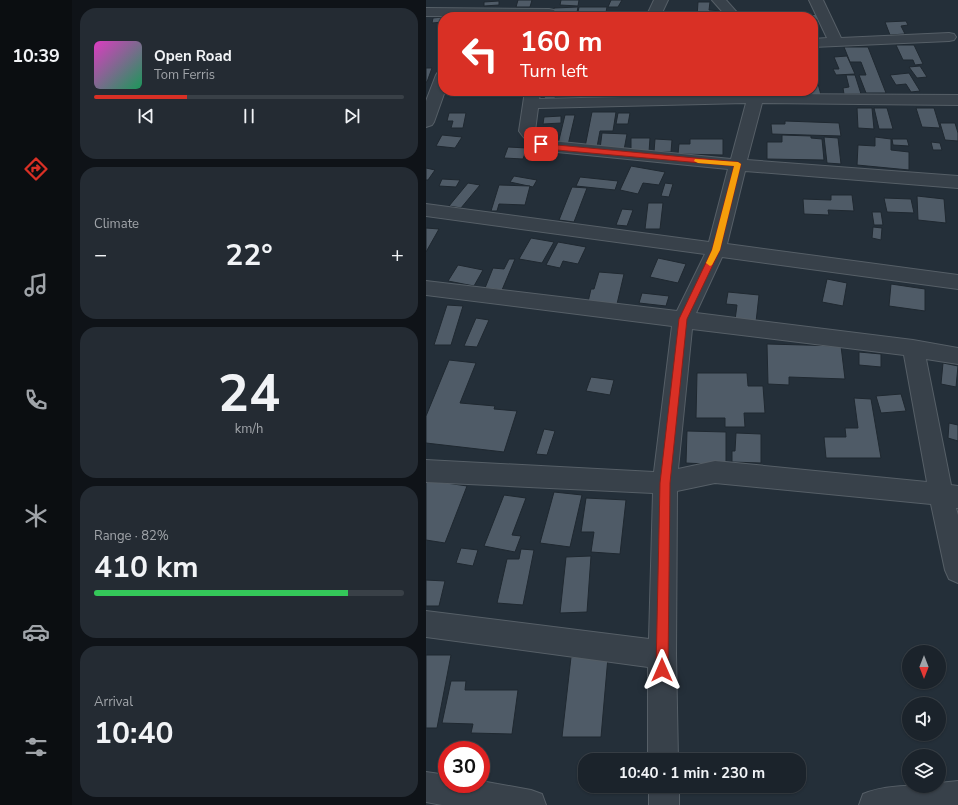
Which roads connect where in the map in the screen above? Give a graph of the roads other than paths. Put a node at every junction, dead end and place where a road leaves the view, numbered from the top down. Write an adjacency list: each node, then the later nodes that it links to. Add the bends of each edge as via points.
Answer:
1 (661, 0): 7 (street)
2 (719, 0): 8 (street)
3 (816, 0): 10 (street)
4 (466, 10): 5 (street); 6 (street)
5 (549, 10)
6 (426, 12)
7 (655, 12)
8 (730, 12)
9 (949, 37): 10 (street)
10 (836, 42): 11 (street)
11 (818, 43)
12 (438, 87): 18 (street)
13 (653, 96): 16 (street)
14 (755, 96): 19 (street)
15 (818, 96): 17 (street)
16 (532, 97): 19 (street, via 527,131 533,140 541,144 557,148)
17 (958, 100)
18 (427, 114)
19 (738, 164): 20 (street); 22 (street)
20 (958, 182)
21 (426, 210): 22 (street)
22 (716, 250): 23 (street); 25 (street)
23 (958, 282)
24 (426, 288): 25 (street)
25 (683, 319): 26 (street); 29 (street)
26 (913, 348): 27 (street); 30 (street)
27 (958, 356)
28 (426, 470): 29 (street)
29 (665, 483): 30 (street, via 715,472); 33 (street)
30 (950, 495): 31 (street)
31 (958, 570)
32 (426, 624): 33 (street)
33 (662, 655): 34 (street)
34 (663, 753)
35 (426, 786): 38 (street)
36 (664, 793): 39 (street)
37 (958, 796): 40 (street)
38 (531, 805)
39 (664, 805)
40 (874, 805)

